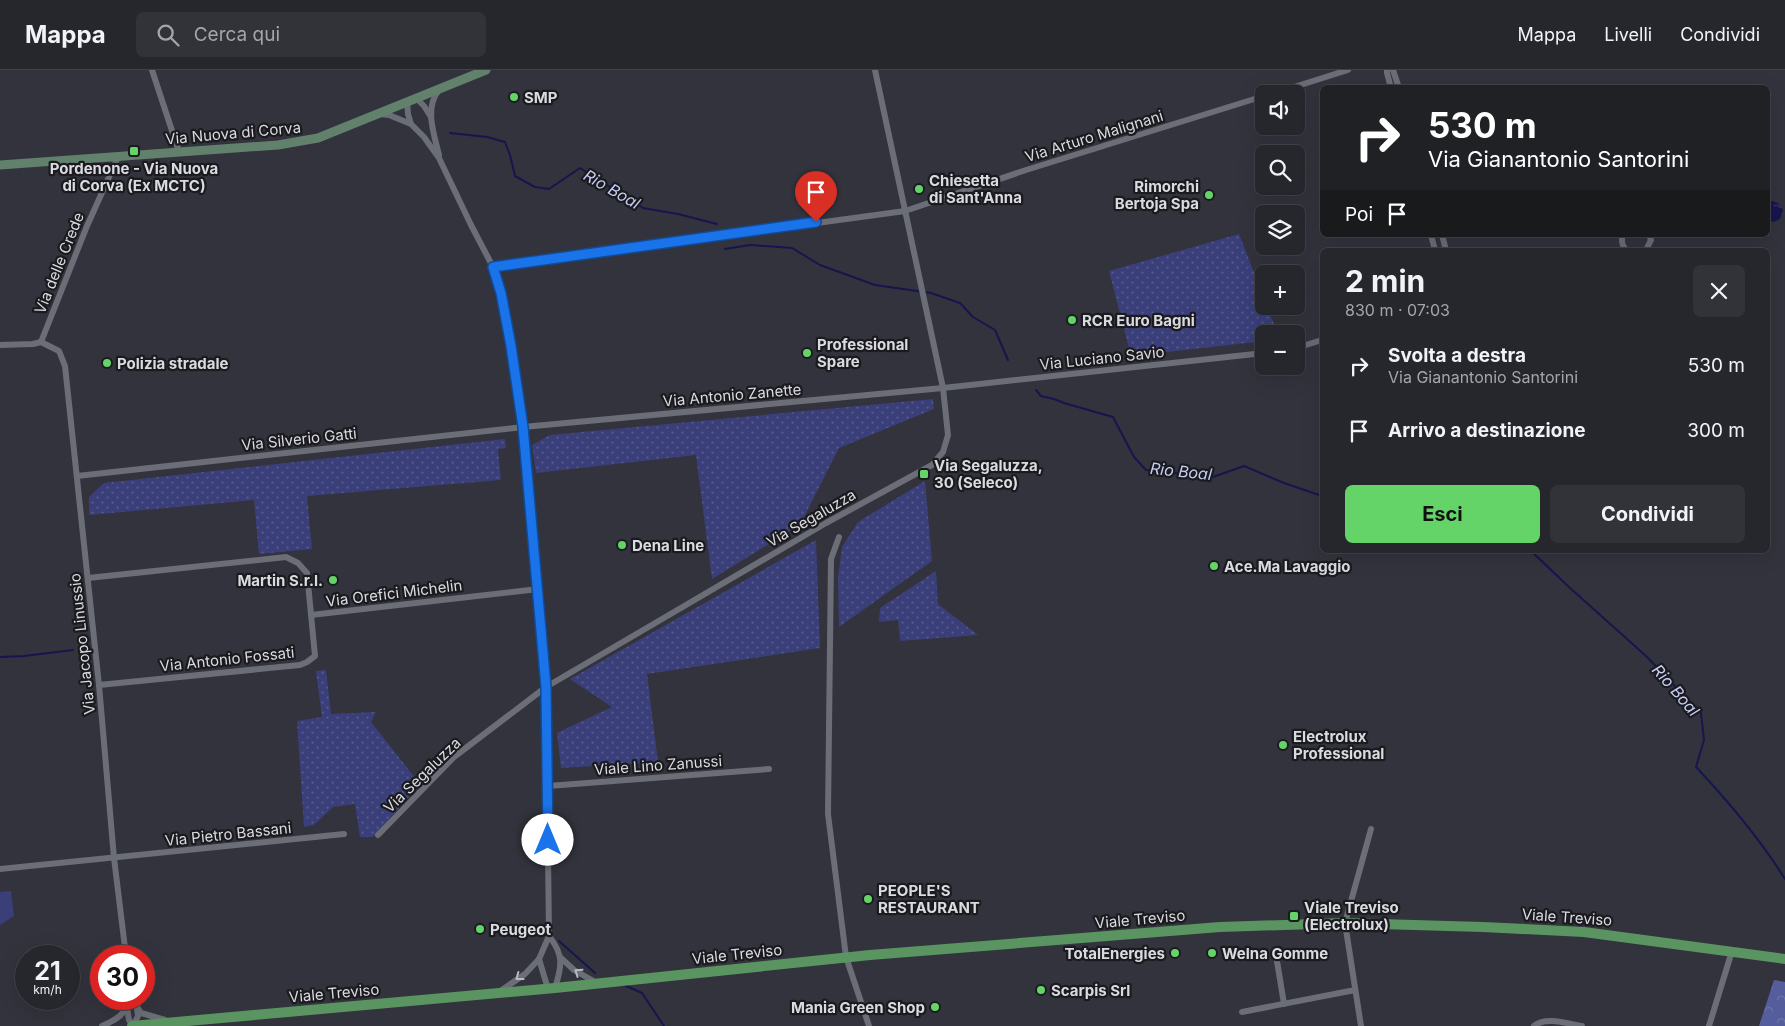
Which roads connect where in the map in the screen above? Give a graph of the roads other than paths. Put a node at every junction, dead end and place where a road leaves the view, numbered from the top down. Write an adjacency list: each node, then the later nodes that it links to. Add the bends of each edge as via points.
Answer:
1 (152, 70): 16 (street)
2 (486, 70): 10 (main road, Via Nuova di Corva)
3 (874, 70): 20 (street, Via Segaluzza)
4 (1348, 70): 7 (street)
5 (1388, 70): 8 (street)
6 (1393, 70): 9 (street)
7 (1300, 85)
8 (1389, 85)
9 (1398, 85)
10 (442, 88): 12 (main road, Via Nuova di Corva); 14 (street, via 435,95)
11 (1255, 99): 20 (street, Via Arturo Malignani)
12 (412, 100): 13 (main road, Via Nuova di Corva); 14 (street, via 424,106); 15 (street, via 408,114)
13 (378, 114): 15 (street); 16 (main road, Via Nuova di Corva, via 318,138 278,145)
14 (430, 117): 18 (street)
15 (411, 124): 18 (street)
16 (179, 152): 17 (main road, Via Nuova di Corva)
17 (118, 157): 19 (main road, Via Nuova di Corva); 23 (street, Via delle Crede)
18 (440, 158): 21 (street)
19 (0, 164)
20 (905, 211): 21 (street, Via Arturo Malignani); 27 (street, Via Segaluzza)
21 (493, 267): 28 (street, via 512,350)
22 (1320, 341): 25 (street)
23 (41, 342): 24 (street); 29 (street, Via Jacopo Linussio, via 59,352 65,366)
24 (0, 345)
25 (1305, 345)
26 (1255, 354): 27 (street, Via Luciano Savio)
27 (943, 388): 28 (street, Via Antonio Zanette); 35 (street, Via Segaluzza, via 948,435 943,452 932,465 826,523)
28 (523, 427): 29 (street, Via Silverio Gatti); 32 (street)
29 (77, 476): 31 (street, Via Jacopo Linussio)
30 (839, 537): 47 (street, via 831,559 828,814)
31 (88, 578): 33 (street, Via Orefici Michelin, via 286,557 307,573); 34 (street, Via Jacopo Linussio)
32 (538, 589): 33 (street, Via Orefici Michelin); 35 (street)
33 (311, 615): 34 (street, Via Antonio Fossati, via 315,656 307,662)
34 (99, 685): 41 (street, Via Jacopo Linussio)
35 (546, 687): 37 (street); 40 (street, Via Segaluzza, via 454,757)
36 (769, 769): 37 (street, Viale Lino Zanussi)
37 (548, 786): 44 (street)
38 (1371, 829): 43 (street)
39 (344, 834): 41 (street, Via Pietro Bassani)
40 (378, 835)
41 (114, 858): 42 (street, Via Pietro Bassani); 45 (street, Via Jacopo Linussio)
42 (0, 869)
43 (1345, 923): 46 (main road, Viale Treviso, via 1584,932); 47 (main road, Viale Treviso, via 1220,927); 54 (street)
44 (549, 936): 48 (street); 49 (street)
45 (125, 945)
46 (1732, 951): 50 (main road, Viale Treviso); 71 (street)
47 (846, 957): 52 (main road, Viale Treviso); 67 (street)
48 (561, 958): 52 (street, one-way to 48); 53 (street, via 560,972)
49 (538, 959): 53 (street); 55 (street, one-way to 55, via 525,974)
50 (1785, 959)
51 (1277, 961): 56 (street)
52 (597, 984): 53 (main road, Viale Treviso)
53 (552, 988): 55 (main road, Viale Treviso)
54 (1355, 990): 56 (street); 68 (street)
55 (498, 993): 61 (main road, Viale Treviso)
56 (1284, 1004): 60 (street)
57 (125, 1010): 64 (street)
58 (127, 1010): 65 (street)
59 (138, 1010): 62 (street); 65 (street)
60 (1242, 1012)
61 (227, 1018): 63 (main road, Viale Treviso); 66 (street)
62 (173, 1022): 63 (main road, Viale Treviso); 65 (main road, Viale Treviso)
63 (197, 1023)
64 (102, 1026)
65 (133, 1026)
66 (218, 1026)
67 (869, 1026)
68 (1361, 1026)
69 (1534, 1026): 70 (street, via 1553,1021)
70 (1582, 1026)
71 (1709, 1026)

